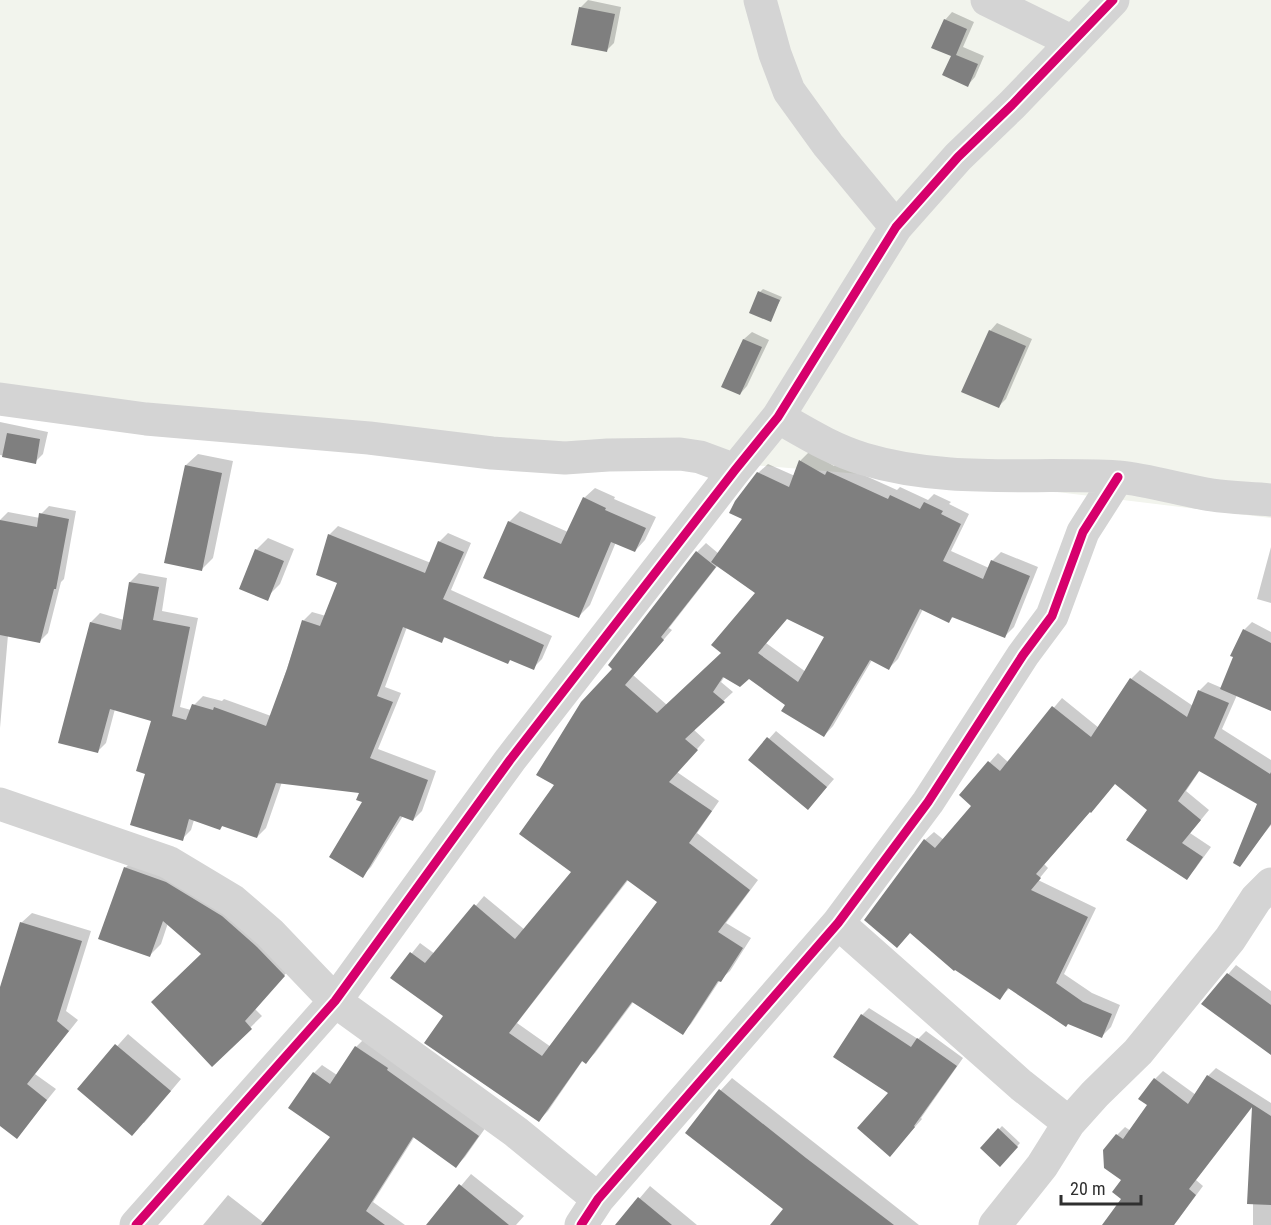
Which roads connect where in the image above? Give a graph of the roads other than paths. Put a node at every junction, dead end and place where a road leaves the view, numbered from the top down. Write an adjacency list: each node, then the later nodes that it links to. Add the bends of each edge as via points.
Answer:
1 (760, 0): 5 (street, via 789,91)
2 (987, 0): 4 (street)
3 (1113, 0): 4 (street)
4 (1073, 42): 5 (street, via 958,157)
5 (896, 228): 7 (street)
6 (0, 399): 8 (street, via 146,419 492,453 565,458 681,454)
7 (778, 417): 8 (street); 9 (street, via 828,446 864,459 929,472)
8 (735, 470): 14 (street, via 510,760)
9 (1118, 477): 10 (street, via 1211,495); 13 (street, via 1083,532 1052,616 928,802)
10 (1271, 500)
11 (0, 804): 14 (street, via 168,862 233,901 270,933)
12 (1271, 884): 15 (street, via 1138,1052)
13 (838, 923): 15 (street, via 1020,1084); 16 (street)
14 (335, 1001): 16 (street, via 516,1131); 17 (street)
15 (1070, 1123): 18 (street)
16 (590, 1212)
17 (136, 1225)
18 (995, 1225)

